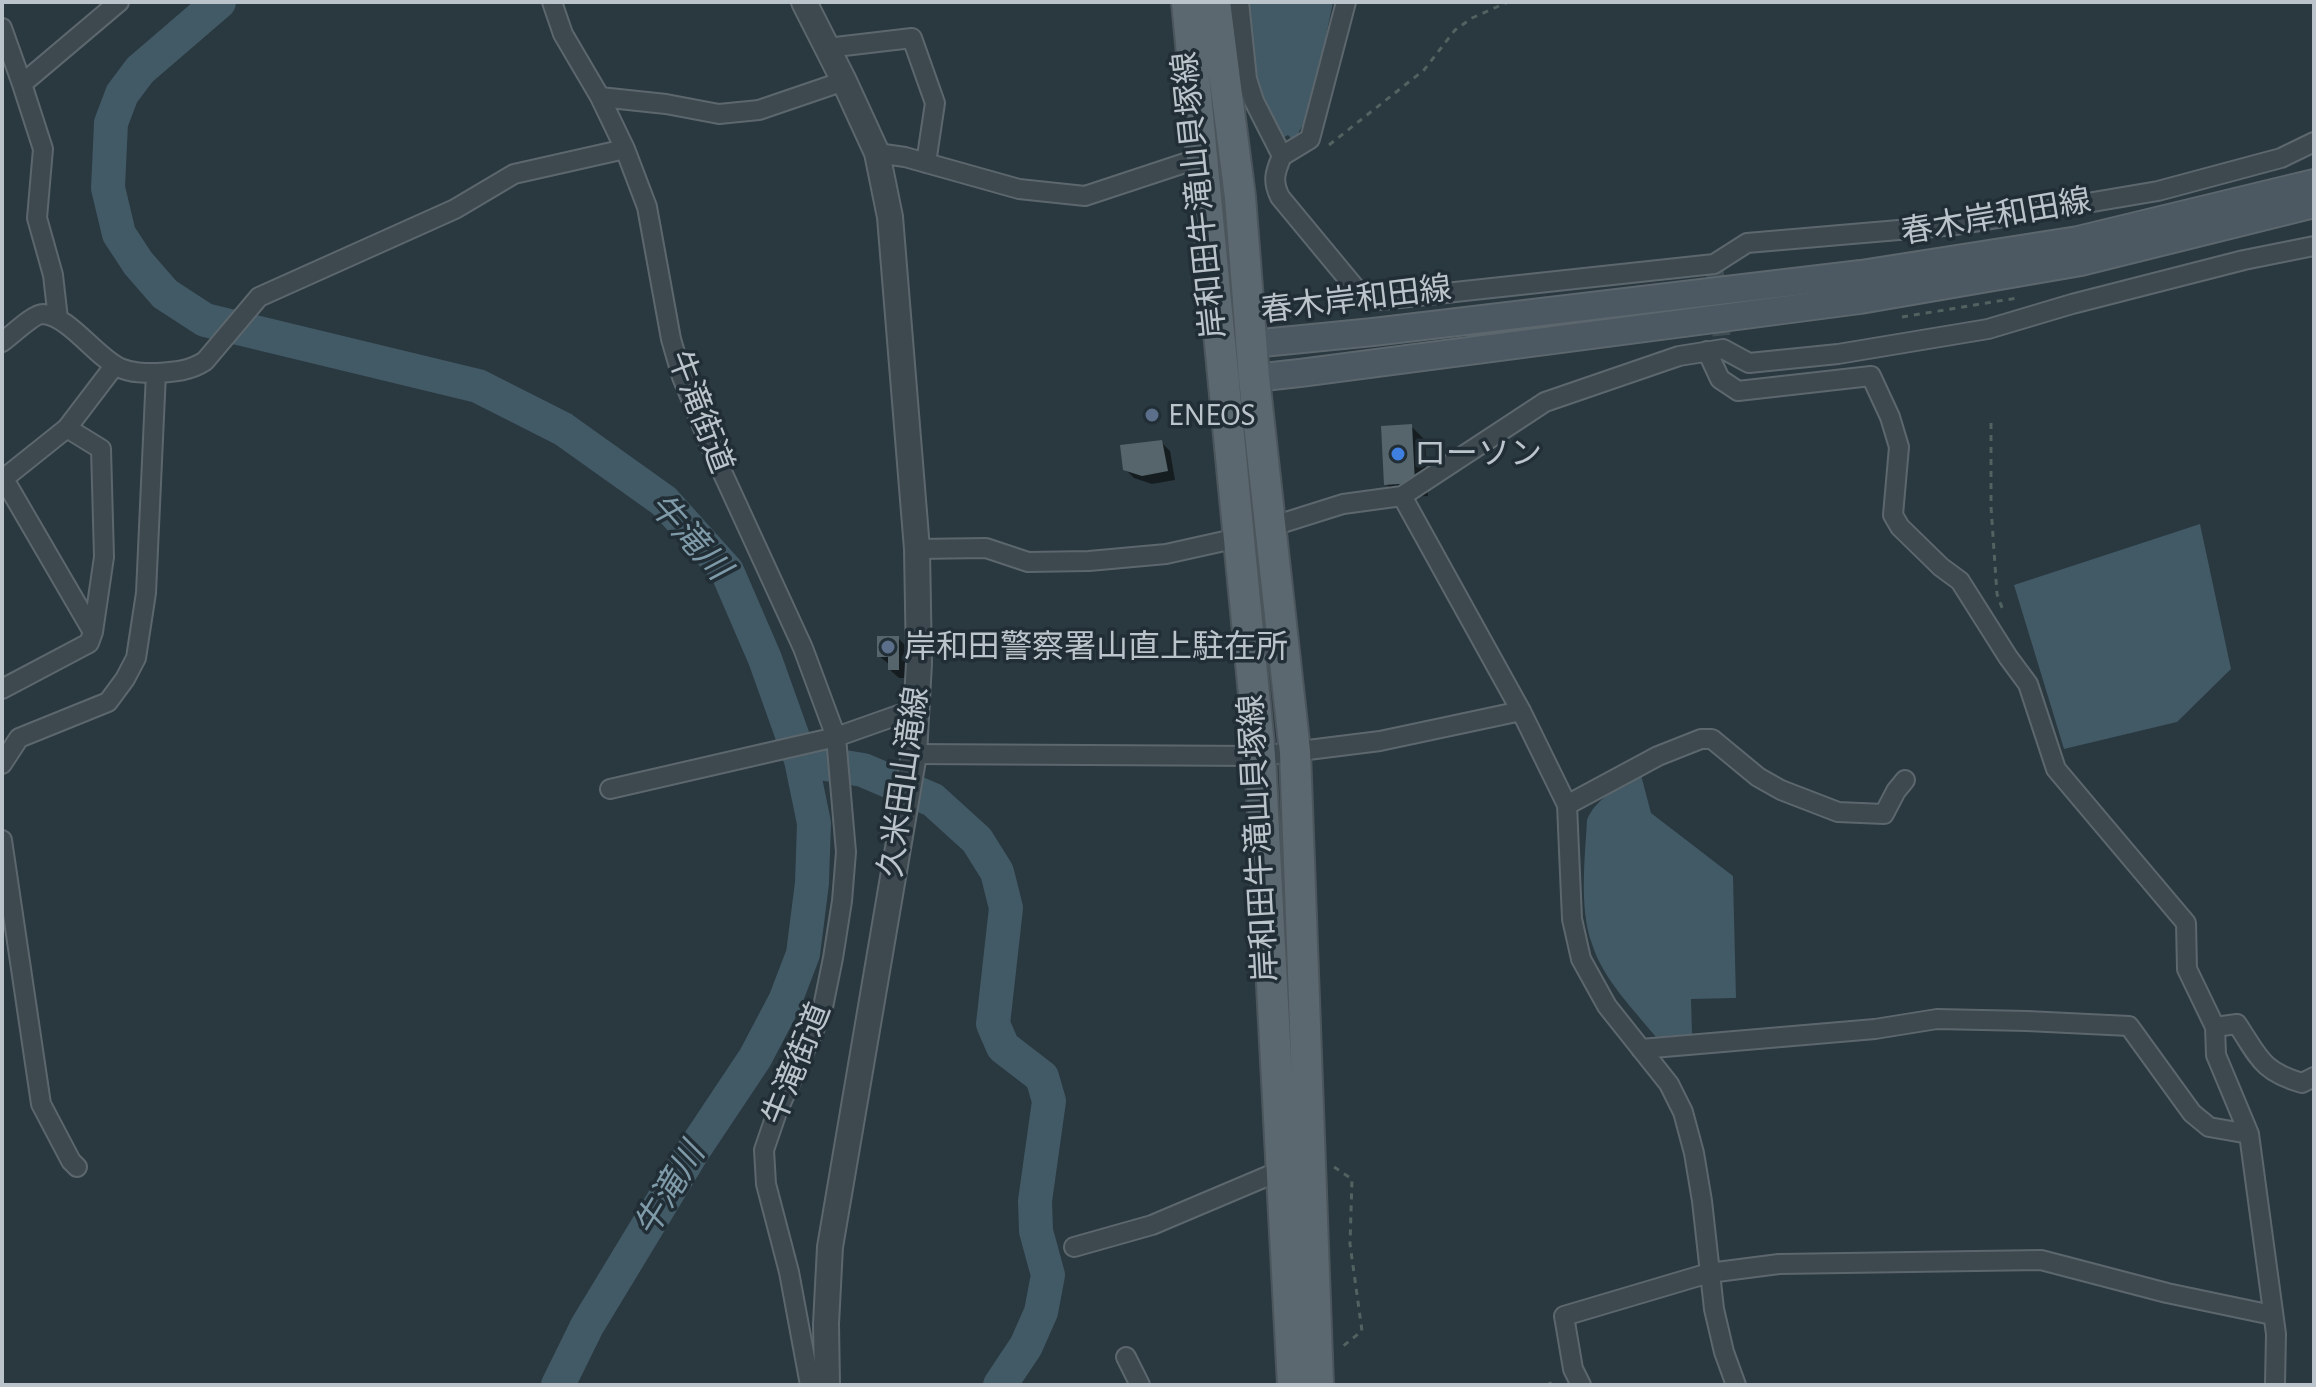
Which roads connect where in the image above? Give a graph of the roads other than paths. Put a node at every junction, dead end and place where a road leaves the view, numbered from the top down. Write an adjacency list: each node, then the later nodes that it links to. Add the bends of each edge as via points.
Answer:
1 (119, 2): 11 (street)
2 (552, 2): 12 (street, 牛滝街道, via 563,34)
3 (804, 2): 9 (street, 久米田山滝線)
4 (1187, 2): 17 (main road, 岸和田牛滝山貝塚線)
5 (1215, 2): 21 (main road, 岸和田牛滝山貝塚線)
6 (1239, 2): 16 (street, via 1247,79)
7 (1346, 2): 16 (street, via 1310,139)
8 (2, 28): 11 (street)
9 (827, 48): 10 (street, 久米田山滝線); 18 (street, via 912,38 935,103)
10 (844, 81): 12 (street, via 759,110 719,114); 15 (street, 久米田山滝線)
11 (22, 84): 24 (street, via 43,149 37,218 53,275)
12 (600, 97): 14 (street, 牛滝街道)
13 (2314, 142): 20 (street, via 2281,158 2158,191 1957,225 1747,243 1714,264 1381,300 1357,290)
14 (625, 149): 30 (street, via 514,174 455,209 259,297 205,361); 42 (street, 牛滝街道, via 647,207 682,377 803,648)
15 (877, 153): 18 (street); 37 (street, 久米田山滝線, via 890,217)
16 (1282, 156): 20 (street)
17 (1203, 157): 18 (street, via 1085,196 1019,189); 28 (main road, 岸和田牛滝山貝塚線)
18 (926, 163)
19 (2314, 183): 26 (main road, 春木岸和田線, via 2078,240 1861,274)
20 (1275, 186): 21 (street)
21 (1240, 197): 26 (main road, 岸和田牛滝山貝塚線)
22 (2314, 204): 31 (main road, 春木岸和田線, via 2081,262 1860,300)
23 (2314, 246): 27 (street, via 1942,337 1749,363 1723,349)
24 (58, 319): 25 (street, via 37,315); 29 (street)
25 (2, 342)
26 (1252, 344): 28 (main road, 春木岸和田線); 31 (main road, 岸和田牛滝山貝塚線)
27 (1707, 351): 34 (street, via 1545,402); 51 (street, via 1720,379 1738,391 1871,376 1899,447 1893,515 1960,581 2028,684 2056,769 2186,923 2187,969)
28 (1221, 364): 31 (main road, 春木岸和田線); 36 (main road, 岸和田牛滝山貝塚線)
29 (115, 365): 30 (street); 32 (street)
30 (156, 373): 45 (street, via 146,593 136,658 108,702 19,738)
31 (1254, 378): 35 (main road, 岸和田牛滝山貝塚線)
32 (67, 428): 33 (street); 38 (street, via 101,449 104,557)
33 (3, 479): 38 (street)
34 (1402, 496): 35 (street, via 1343,504); 41 (street)
35 (1270, 527): 43 (main road, 岸和田牛滝山貝塚線)
36 (1238, 538): 37 (street, via 1166,554 1089,561 1028,562 986,548); 44 (main road, 岸和田牛滝山貝塚線)
37 (917, 549): 40 (street, 久米田山滝線)
38 (93, 632): 39 (street, via 89,643)
39 (2, 689)
40 (918, 708): 42 (street); 46 (street, 久米田山滝線)
41 (1521, 711): 43 (street, via 1394,739); 49 (street)
42 (832, 739): 48 (street); 60 (street, 牛滝街道, via 846,852 842,901 822,1012 764,1150 766,1184)
43 (1295, 752): 44 (street); 63 (main road, 岸和田牛滝山貝塚線)
44 (1260, 756): 46 (street); 56 (main road, 岸和田牛滝山貝塚線)
45 (2, 764)
46 (912, 764): 61 (street, 久米田山滝線, via 830,1247)
47 (1905, 780): 49 (street, via 1884,814 1838,812 1770,784 1723,745 1701,739)
48 (610, 789)
49 (1567, 805): 52 (street, via 1572,919 1581,959 1607,1006)
50 (2, 840): 55 (street, via 41,1104)
51 (2215, 1027): 53 (street, via 2237,1024 2263,1065 2279,1076 2302,1083); 54 (street, via 2216,1055)
52 (1641, 1049): 54 (street, via 1937,1019 2129,1026 2192,1113 2209,1127); 58 (street, via 1683,1112 1700,1189)
53 (2314, 1077)
54 (2249, 1134): 59 (street)
55 (77, 1167)
56 (1282, 1170): 57 (street, via 1152,1225); 63 (main road, 岸和田牛滝山貝塚線)
57 (1074, 1247)
58 (1709, 1273): 59 (street, via 1779,1264 2041,1260); 67 (street, via 1564,1316); 68 (street)
59 (2272, 1315): 69 (street)
60 (798, 1321): 61 (street); 64 (street, 牛滝街道)
61 (826, 1324): 65 (street, 久米田山滝線)
62 (1126, 1357): 66 (street)
63 (1310, 1379)
64 (810, 1385)
65 (827, 1385)
66 (1140, 1385)
67 (1581, 1385)
68 (1736, 1385)
69 (2275, 1385)

